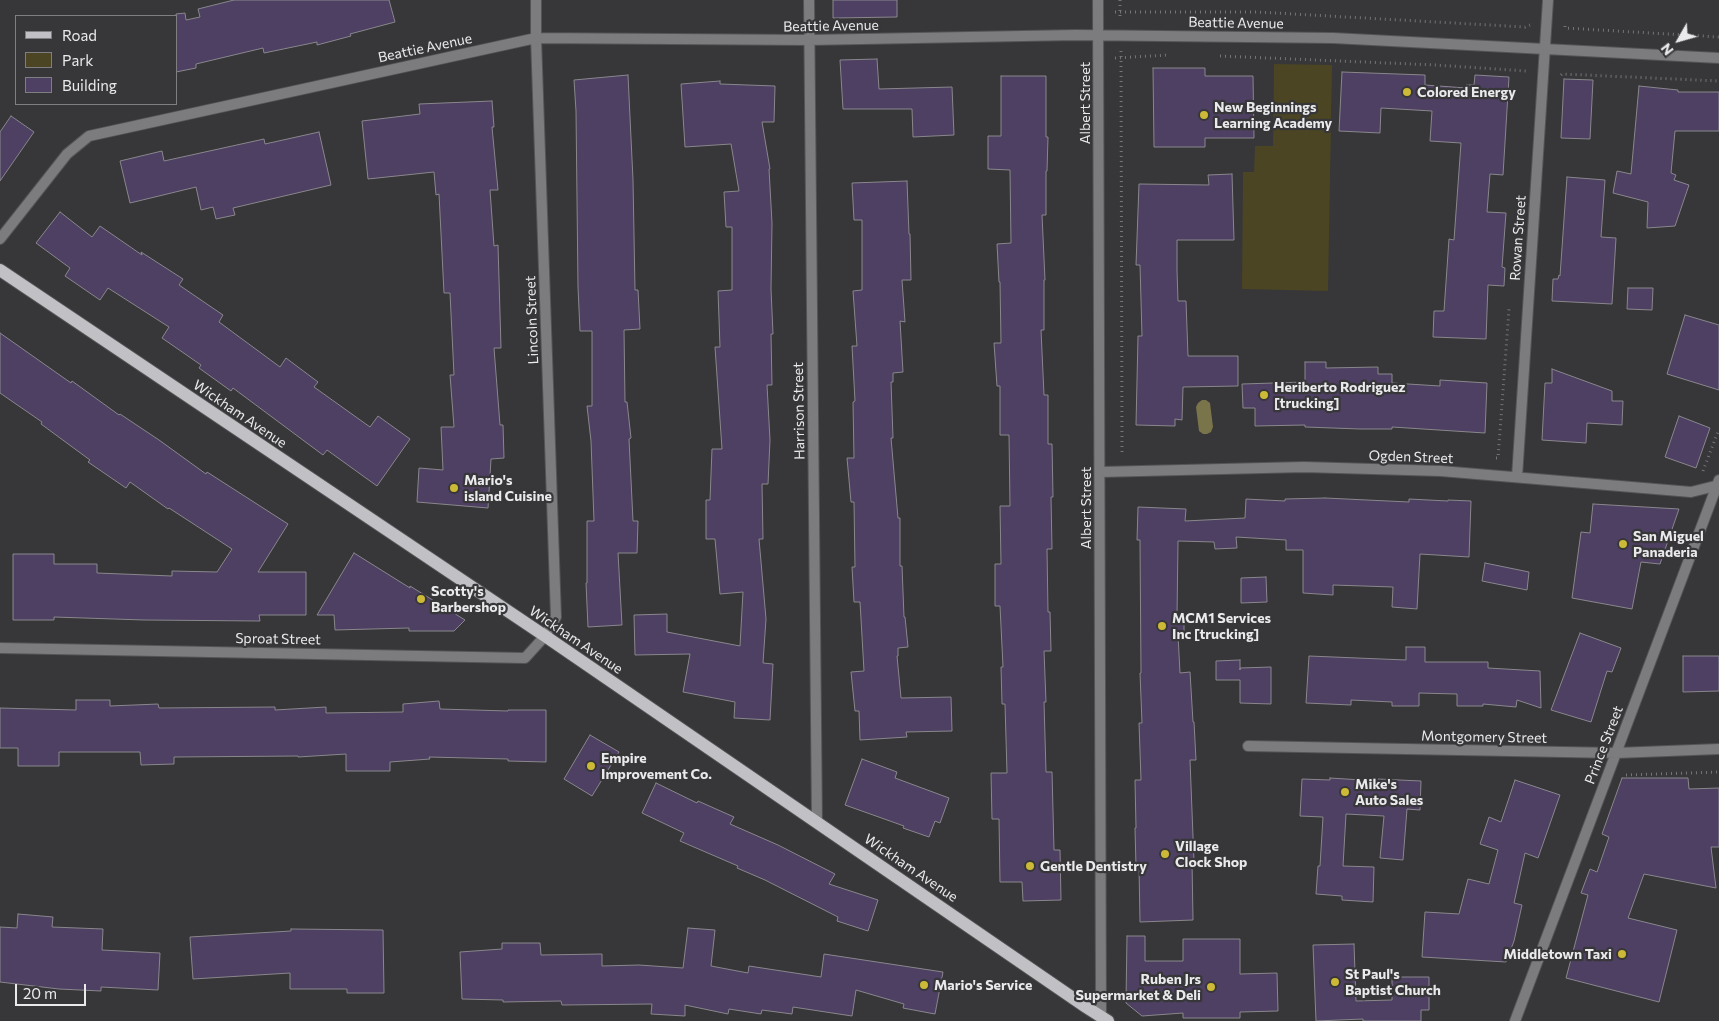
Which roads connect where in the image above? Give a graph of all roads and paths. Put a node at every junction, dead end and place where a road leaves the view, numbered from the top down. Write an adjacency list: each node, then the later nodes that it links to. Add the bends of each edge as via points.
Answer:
1 (536, 0): 10 (street, Lincoln Street)
2 (809, 0): 11 (street, Harrison Street)
3 (1098, 0): 8 (street, Albert Street)
4 (1120, 0): 6 (path, via 1120,12 1257,12 1525,27 1530,25)
5 (1548, 0): 12 (street, Rowan Street)
6 (1530, 17)
7 (1565, 28): 9 (path)
8 (1098, 36): 11 (street, Beattie Avenue); 12 (street, Beattie Avenue, via 1333,38); 25 (street, Albert Street)
9 (1719, 37)
10 (536, 38): 11 (street, Beattie Avenue); 19 (street, Beattie Avenue, via 89,136 67,154); 29 (street, Lincoln Street, via 556,616)
11 (809, 40): 36 (street, Harrison Street)
12 (1545, 49): 15 (street, Beattie Avenue); 27 (street, Rowan Street)
13 (1178, 55): 23 (path, via 1121,58 1122,454)
14 (1218, 56): 16 (path, via 1526,71)
15 (1719, 58)
16 (1525, 81)
17 (1719, 81): 18 (path, via 1562,74)
18 (1561, 84)
19 (0, 239)
20 (0, 270): 29 (main road, Wickham Avenue)
21 (1508, 309): 24 (path, via 1498,458)
22 (1719, 429): 26 (path)
23 (1132, 454)
24 (1489, 457)
25 (1100, 472): 27 (street, Ogden Street, via 1304,467); 37 (street, Albert Street)
26 (1702, 475)
27 (1517, 477): 28 (street, Ogden Street, via 1690,492)
28 (1718, 483): 33 (street, Prince Street)
29 (545, 636): 30 (street, Sproat Street, via 525,658); 36 (main road, Wickham Avenue)
30 (0, 648)
31 (1248, 746): 33 (street, Montgomery Street)
32 (1719, 749): 33 (street, Montgomery Street)
33 (1616, 753): 38 (street, Prince Street)
34 (1719, 772): 35 (path)
35 (1622, 775)
36 (817, 822): 37 (main road, Wickham Avenue)
37 (1105, 1018)
38 (1515, 1021)

